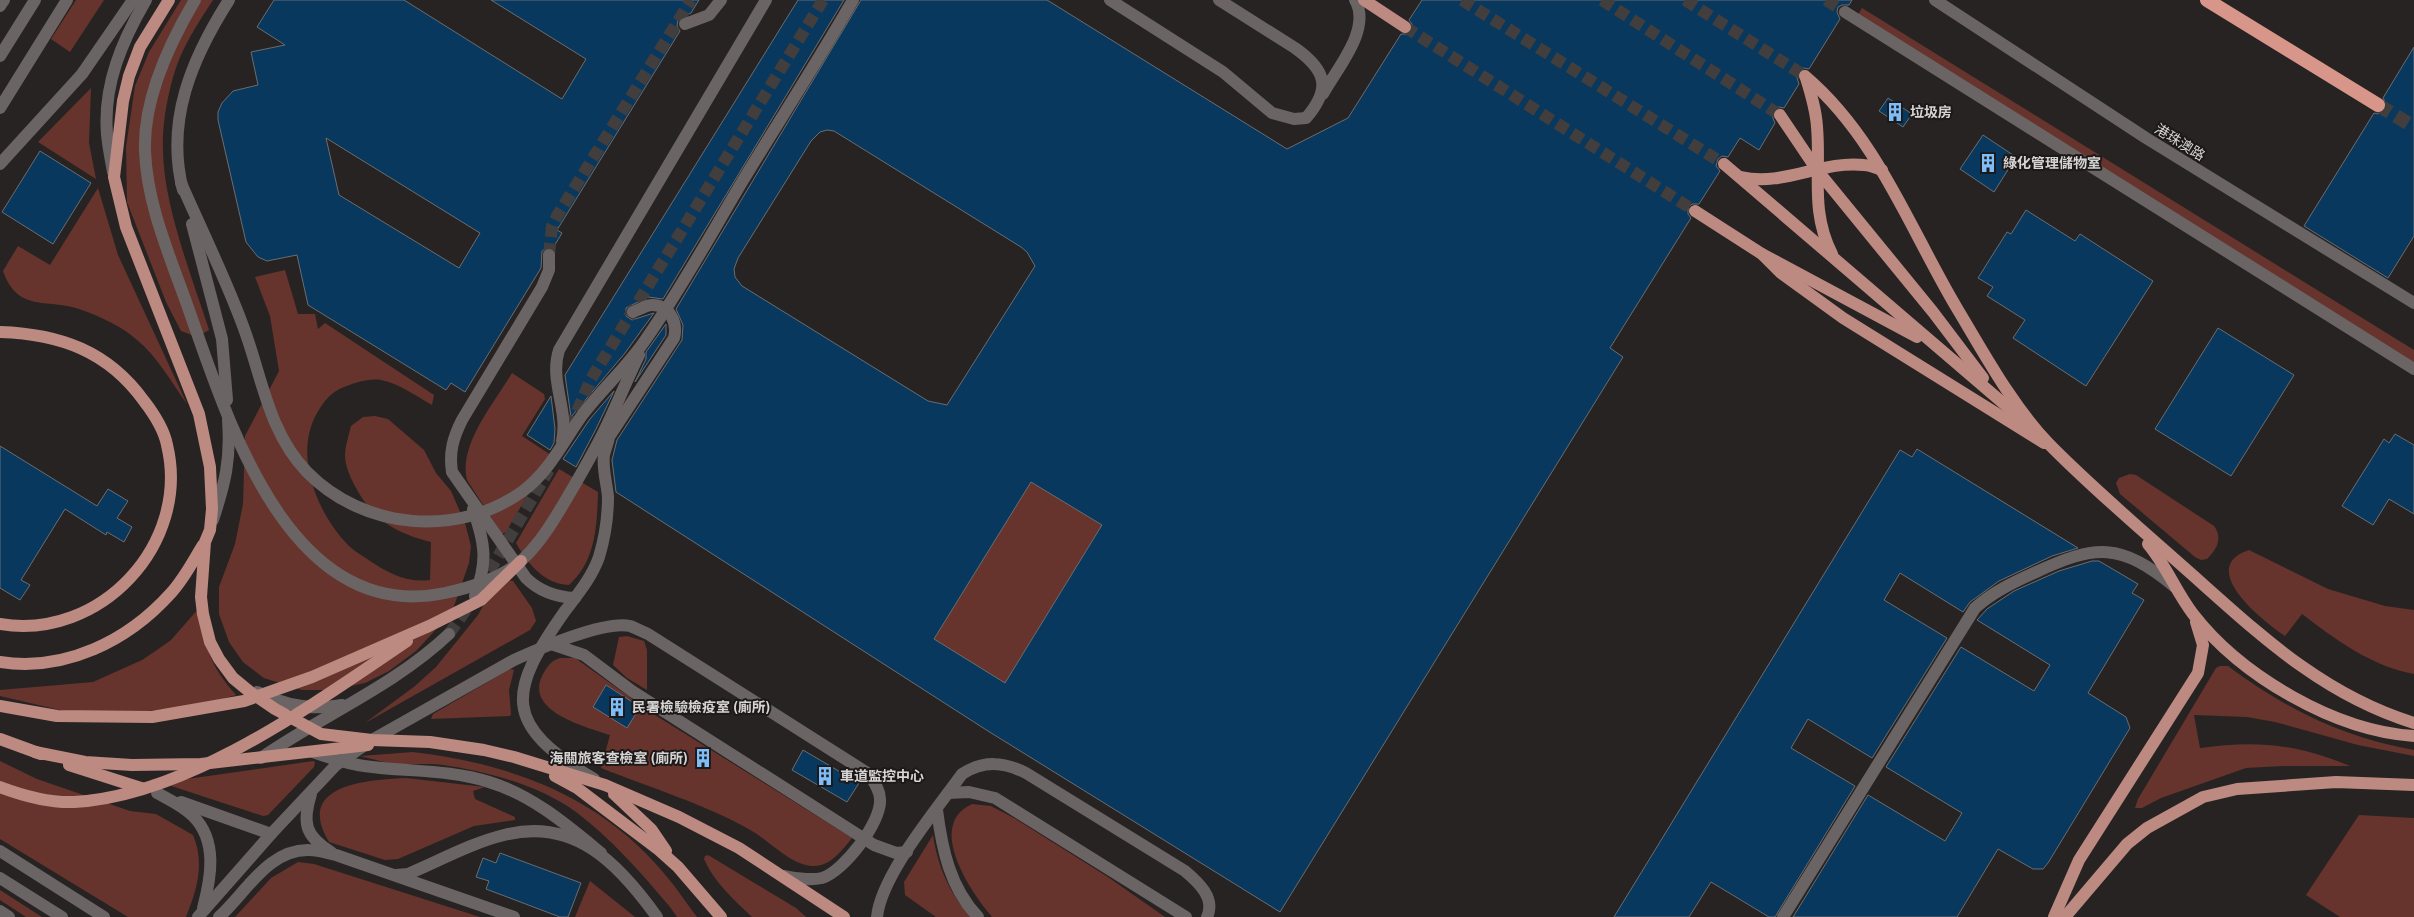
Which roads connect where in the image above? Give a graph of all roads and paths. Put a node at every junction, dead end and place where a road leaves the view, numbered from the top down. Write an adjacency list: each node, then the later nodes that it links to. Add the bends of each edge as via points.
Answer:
1 (4, 0): 18 (street)
2 (35, 0): 22 (street)
3 (67, 0): 25 (street)
4 (133, 0): 27 (street, via 82,74)
5 (146, 0): 31 (street, via 124,40 111,82 107,135)
6 (169, 0): 31 (main road, via 140,47 129,76)
7 (195, 0): 51 (street, via 168,53 148,115 145,149 148,177 157,218 209,366 235,430 273,505 304,545 330,568 355,584 378,593 430,596 465,589)
8 (229, 0): 33 (street, via 201,48 184,91 177,140)
9 (721, 0): 20 (street, via 709,15)
10 (766, 0): 47 (street, via 559,350 555,373 564,428)
11 (853, 0): 41 (street)
12 (1110, 0): 23 (street, via 1218,68 1262,107 1281,117 1306,118)
13 (1219, 0): 23 (street, via 1307,57 1322,77)
14 (1355, 0): 23 (street, via 1361,20 1358,33)
15 (1364, 0): 21 (main road)
16 (1935, 0): 38 (street, 港珠澳路, via 2146,138)
17 (2207, 0): 24 (highway)
18 (0, 6)
19 (1845, 12): 43 (street)
20 (685, 24)
21 (1405, 27)
22 (0, 56)
23 (1323, 94)
24 (2378, 105)
25 (0, 108)
26 (1780, 115): 29 (main road)
27 (0, 164)
28 (1724, 164): 32 (main road)
29 (1817, 170): 30 (main road, via 1864,165); 30 (main road, via 1814,100 1805,76 1838,106); 32 (main road, via 1771,180); 37 (main road, via 1821,228); 44 (main road)
30 (1882, 170): 45 (main road, via 1958,311 2006,386)
31 (114, 177): 50 (main road, via 126,227 199,414 210,466 212,509)
32 (1738, 177): 37 (main road)
33 (181, 183): 41 (street, via 244,327 271,413 285,442 308,473 332,492 376,514 418,522 447,521 492,508 525,490 544,472 582,416); 50 (street, via 222,339 229,452 226,480)
34 (1695, 211): 35 (main road)
35 (1762, 254): 42 (main road); 46 (main road, via 1781,273 1843,318)
36 (549, 255): 48 (street, via 549,270 542,287 453,437 452,472)
37 (1836, 260): 42 (main road)
38 (2414, 303)
39 (633, 312): 54 (street, via 652,305 666,309 676,330 674,338 609,437 604,456 608,497 605,537 594,568)
40 (0, 332): 56 (main road, via 69,342 97,356 130,381 156,416 167,444 171,469 169,495 155,547 136,574 115,594 96,608 54,623)
41 (645, 341): 51 (street, via 587,464 554,520)
42 (1939, 348): 44 (main road)
43 (2414, 369)
44 (2002, 402): 45 (main road)
45 (2048, 442): 46 (main road)
46 (2059, 453): 49 (main road)
47 (558, 455)
48 (468, 493): 53 (street, via 484,545 484,567); 54 (street, via 533,585 551,594)
49 (2118, 509): 52 (main road, via 2159,557); 65 (main road, via 2294,662 2354,700)
50 (207, 536): 61 (main road, via 171,593 115,639 66,660 33,664); 62 (main road, via 202,597 205,628 219,659)
51 (521, 561): 57 (main road, via 481,600)
52 (2175, 588): 55 (main road); 107 (street, via 2145,564 2119,554 2088,552 2068,557 1991,593 1974,608)
53 (475, 596)
54 (575, 598): 60 (street)
55 (2194, 615): 67 (main road, via 2241,662 2298,700 2372,729); 108 (main road, via 2203,645 2198,673 2079,860)
56 (0, 624)
57 (430, 626): 64 (main road, via 312,677 244,701 200,710 152,717 96,718 57,716); 77 (main road, via 256,739 154,785 74,802 31,798)
58 (449, 634): 63 (street, via 424,657)
59 (554, 645): 60 (street); 83 (street, via 584,655 632,691); 83 (street, via 611,626 630,626 657,640 869,774 880,799 879,809)
60 (538, 649): 69 (street); 76 (street, via 525,676 522,695 530,727 560,758)
61 (0, 662)
62 (242, 685): 63 (street, via 267,697 309,708); 66 (main road)
63 (351, 704): 66 (street)
64 (0, 706)
65 (2414, 722)
66 (307, 728): 69 (main road); 72 (street)
67 (2414, 736)
68 (0, 739): 70 (main road)
69 (367, 743): 71 (main road); 73 (street); 74 (main road, via 401,740 447,744)
70 (35, 752): 72 (main road, via 84,762 132,765 201,764); 79 (main road)
71 (313, 752): 72 (main road); 73 (street)
72 (261, 758)
73 (341, 761): 78 (street); 86 (street, via 489,782 536,803)
74 (534, 764): 76 (main road); 88 (main road, via 577,788)
75 (2414, 785): 109 (main road, via 2336,782 2237,790 2203,797 2147,828 2127,844)
76 (605, 786): 88 (main road, via 651,829); 90 (main road, via 702,828)
77 (0, 787)
78 (311, 792): 82 (street); 87 (street, via 306,809 308,831)
79 (157, 793): 82 (street); 94 (street, via 194,817 209,845 212,868)
80 (948, 793): 81 (street); 105 (street, via 970,792 1002,802); 106 (street, via 962,774 972,767 992,763 1020,770 1185,871 1206,893 1209,904)
81 (936, 810): 85 (street); 104 (street, via 948,869 958,891)
82 (271, 834): 94 (street)
83 (863, 838): 85 (street, via 887,850); 90 (street, via 839,869 828,875 803,880)
84 (0, 851): 97 (street)
85 (907, 852): 103 (street, via 884,891)
86 (601, 853): 89 (street, via 574,838 532,832 505,835 408,874); 100 (street)
87 (336, 855): 89 (street); 98 (street, via 309,850 272,862)
88 (678, 867): 93 (main road)
89 (393, 875): 99 (street)
90 (783, 876): 102 (main road)
91 (0, 878): 96 (street)
92 (0, 911): 95 (street)
93 (712, 911): 101 (main road)
94 (200, 914)
95 (9, 917)
96 (62, 917)
97 (104, 917)
98 (219, 917)
99 (514, 917)
100 (657, 917)
101 (721, 917)
102 (844, 917)
103 (877, 917)
104 (978, 917)
105 (1186, 917)
106 (1207, 917)
107 (1783, 917)
108 (2054, 917)
109 (2065, 917)

